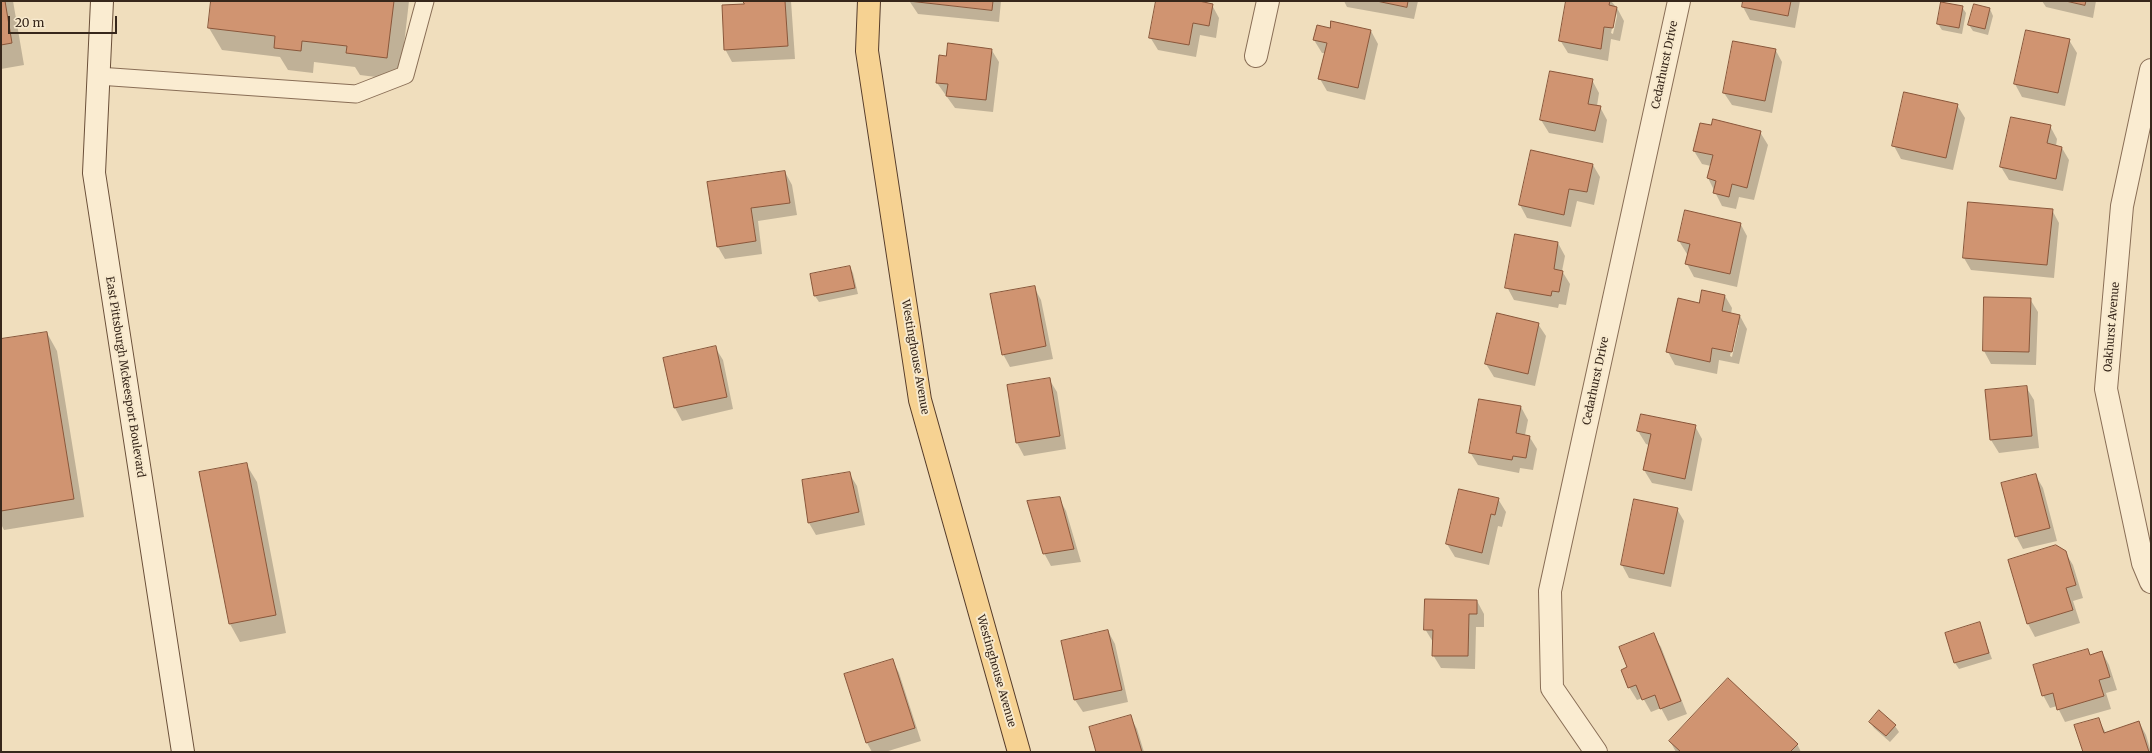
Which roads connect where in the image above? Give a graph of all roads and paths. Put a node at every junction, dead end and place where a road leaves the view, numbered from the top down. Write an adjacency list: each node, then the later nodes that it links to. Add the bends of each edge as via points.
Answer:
1 (102, 1): 8 (street, East Pittsburgh Mckeesport Boulevard)
2 (425, 1): 8 (lane, via 405,75 356,94)
3 (869, 1): 11 (main road, Westinghouse Avenue, via 867,51 920,400)
4 (1268, 1): 6 (street)
5 (1679, 1): 12 (street, Cedarhurst Drive, via 1550,591 1552,688)
6 (1256, 56)
7 (2151, 70): 9 (street, Oakhurst Avenue, via 2122,206 2106,389 2144,563)
8 (98, 76): 10 (street, East Pittsburgh Mckeesport Boulevard, via 94,174)
9 (2151, 582)
10 (183, 752)
11 (1019, 752)
12 (1596, 752)

